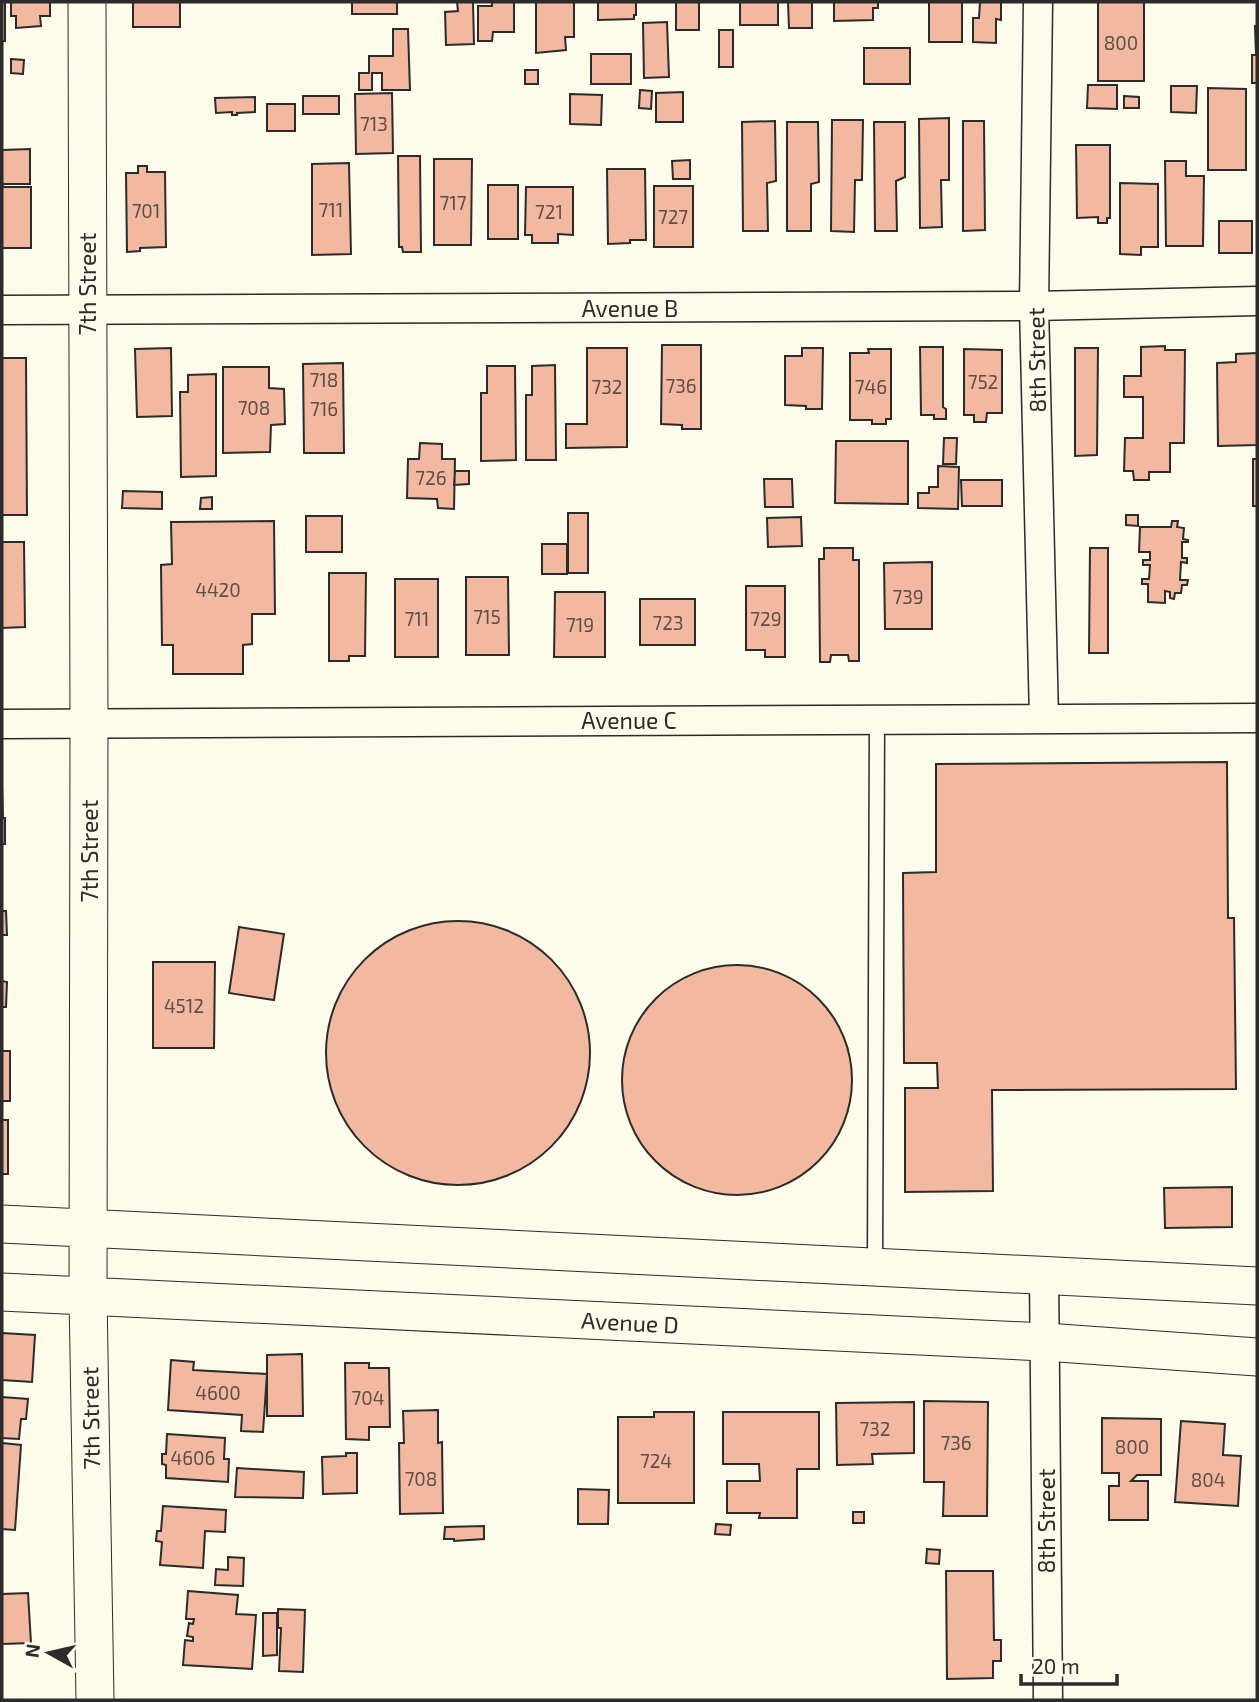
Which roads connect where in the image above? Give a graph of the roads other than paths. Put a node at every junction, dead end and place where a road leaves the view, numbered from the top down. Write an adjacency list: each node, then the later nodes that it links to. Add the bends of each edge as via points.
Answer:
1 (87, 2): 6 (street, 7th Street)
2 (1038, 2): 4 (street, 8th Street)
3 (1257, 301): 4 (street, Avenue B)
4 (1034, 306): 6 (street, Avenue B); 8 (street, 8th Street)
5 (2, 310): 6 (street, Avenue B)
6 (86, 310): 11 (street, 7th Street)
7 (877, 718): 8 (street, Avenue C); 11 (street, Avenue C); 14 (lane)
8 (1044, 718): 9 (street, Avenue C)
9 (1257, 718)
10 (2, 724): 11 (street, Avenue C)
11 (89, 725): 13 (street, 7th Street)
12 (2, 1224): 13 (street)
13 (88, 1228): 14 (street); 18 (street, 7th Street)
14 (875, 1266): 15 (street)
15 (1044, 1274): 16 (street); 19 (street, 8th Street)
16 (1257, 1286)
17 (2, 1292): 18 (street, Avenue D)
18 (88, 1296): 19 (street, Avenue D); 21 (street, 7th Street)
19 (1045, 1342): 20 (street, Avenue D); 22 (street, 8th Street)
20 (1257, 1357)
21 (95, 1700)
22 (1048, 1700)

